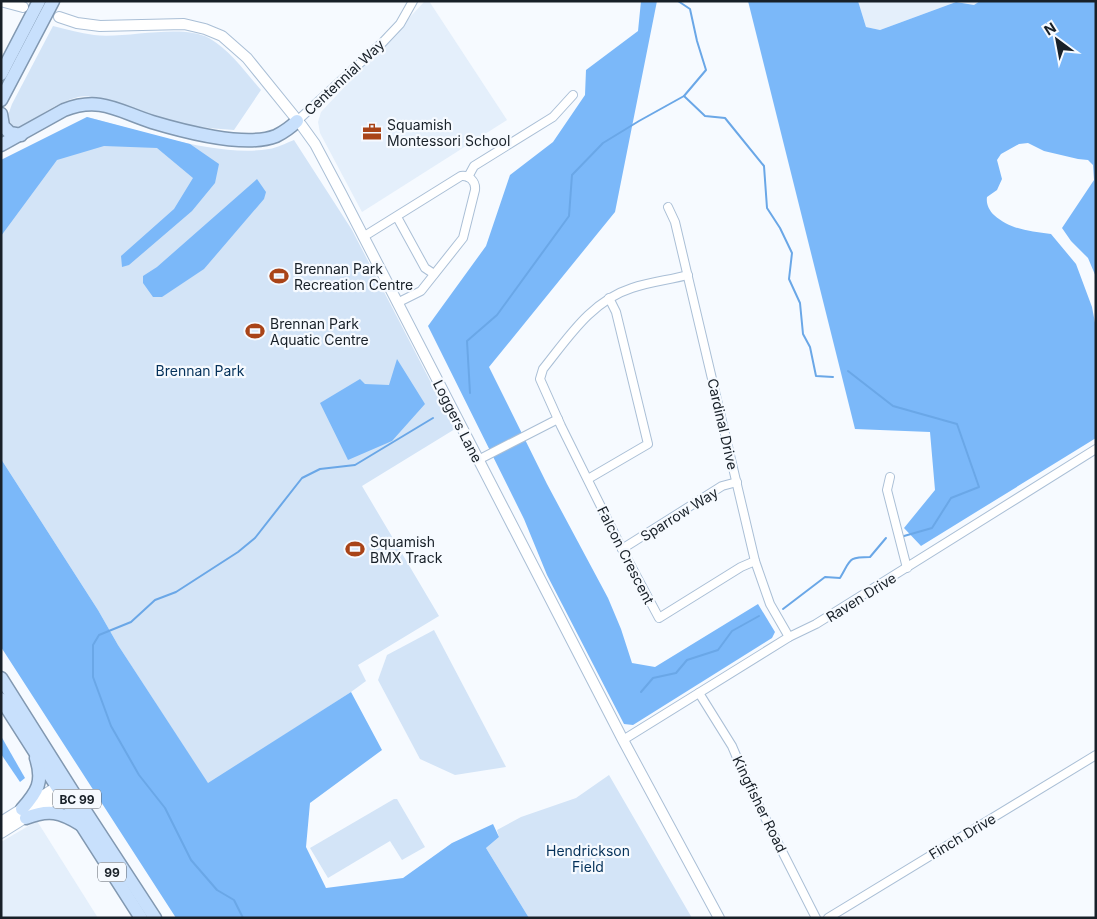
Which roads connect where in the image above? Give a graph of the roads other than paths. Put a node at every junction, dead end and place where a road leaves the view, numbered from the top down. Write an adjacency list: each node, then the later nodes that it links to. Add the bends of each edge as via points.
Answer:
1 (2, 1): 5 (street)
2 (39, 1): 7 (highway)
3 (53, 1): 11 (highway)
4 (413, 1): 12 (street, Centennial Way, via 400,24 383,42)
5 (23, 7)
6 (59, 17): 12 (street, Centennial Way, via 100,26 171,24 213,32 247,58)
7 (22, 34): 8 (highway); 9 (highway)
8 (1, 51)
9 (1, 74)
10 (573, 95): 15 (street, via 553,117 474,166)
11 (2, 106): 13 (highway, via 3,126)
12 (298, 121): 13 (highway, via 274,137 237,139 192,133 89,103 74,105); 18 (street, Loggers Lane, via 315,144)
13 (21, 135): 14 (highway)
14 (1, 145)
15 (468, 177): 17 (street, via 461,176); 19 (street, via 476,186 464,235)
16 (668, 207): 20 (street, Cardinal Drive)
17 (397, 216): 18 (street); 19 (street, via 424,268)
18 (363, 237): 22 (street, Loggers Lane)
19 (434, 274): 22 (street, via 421,291)
20 (688, 275): 21 (street, via 632,288); 28 (street, Cardinal Drive)
21 (609, 298): 23 (street, Falcon Crescent, via 588,314 540,374 541,385); 27 (street, via 616,312 648,444)
22 (397, 303): 25 (street, Loggers Lane)
23 (558, 419): 25 (street); 27 (street, Falcon Crescent)
24 (1096, 449): 31 (street, Raven Drive)
25 (478, 460): 36 (street, Loggers Lane)
26 (890, 477): 31 (street, via 887,490)
27 (588, 479): 29 (street, Falcon Crescent)
28 (737, 482): 29 (street, Sparrow Way, via 722,486); 30 (street, Cardinal Drive)
29 (622, 549): 30 (street, Falcon Crescent, via 659,618)
30 (754, 561): 32 (street, Cardinal Drive, via 770,604)
31 (906, 568): 32 (street, Raven Drive, via 816,624)
32 (789, 637): 34 (street, Raven Drive)
33 (1, 678): 39 (highway, BC 99)
34 (699, 693): 36 (street, Raven Drive); 47 (street, Kingfisher Road, via 732,746)
35 (1, 698): 37 (highway, 99)
36 (623, 740): 46 (street, Loggers Lane)
37 (31, 744): 39 (highway, 99); 40 (highway, via 40,770 39,783)
38 (1096, 755): 48 (street, Finch Drive)
39 (64, 788): 40 (street); 42 (highway, 99); 45 (highway, BC 99)
40 (24, 814): 41 (street); 42 (highway, via 51,812); 43 (street)
41 (1, 822)
42 (82, 826): 44 (highway, 99)
43 (1, 833)
44 (141, 918)
45 (155, 918)
46 (719, 918)
47 (816, 918)
48 (828, 918)

